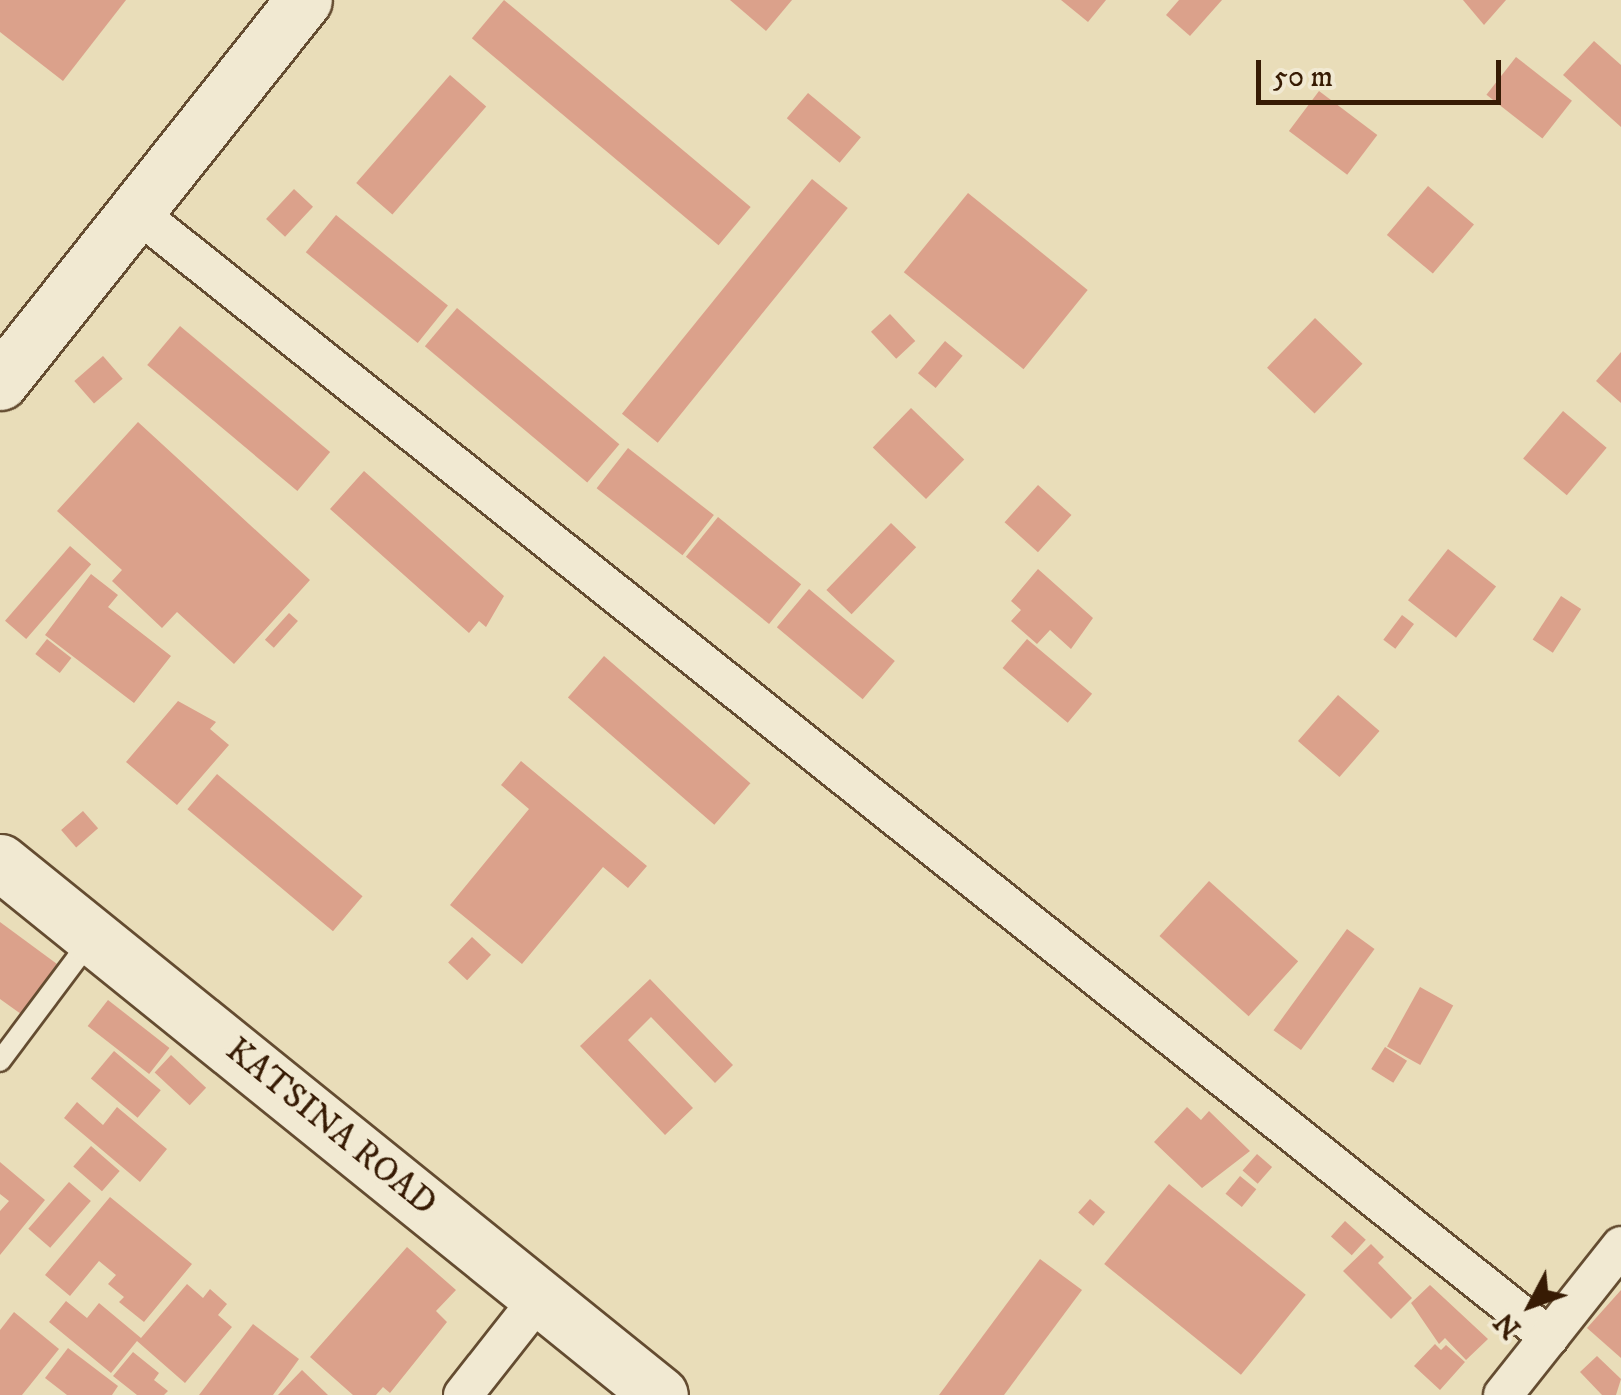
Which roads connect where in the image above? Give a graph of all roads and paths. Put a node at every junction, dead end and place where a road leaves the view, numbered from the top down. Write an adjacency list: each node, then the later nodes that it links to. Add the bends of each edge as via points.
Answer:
1 (260, 0): 4 (main road)
2 (304, 0): 3 (main road)
3 (135, 211): 5 (main road); 11 (street)
4 (0, 328)
5 (0, 382)
6 (0, 862): 7 (main road, KATSINA ROAD)
7 (93, 937): 8 (lane); 10 (main road, KATSINA ROAD)
8 (0, 1062)
9 (1621, 1246): 11 (street)
10 (540, 1296): 12 (street); 13 (main road, KATSINA ROAD)
11 (1550, 1337): 14 (street)
12 (463, 1395)
13 (660, 1395)
14 (1504, 1395)

